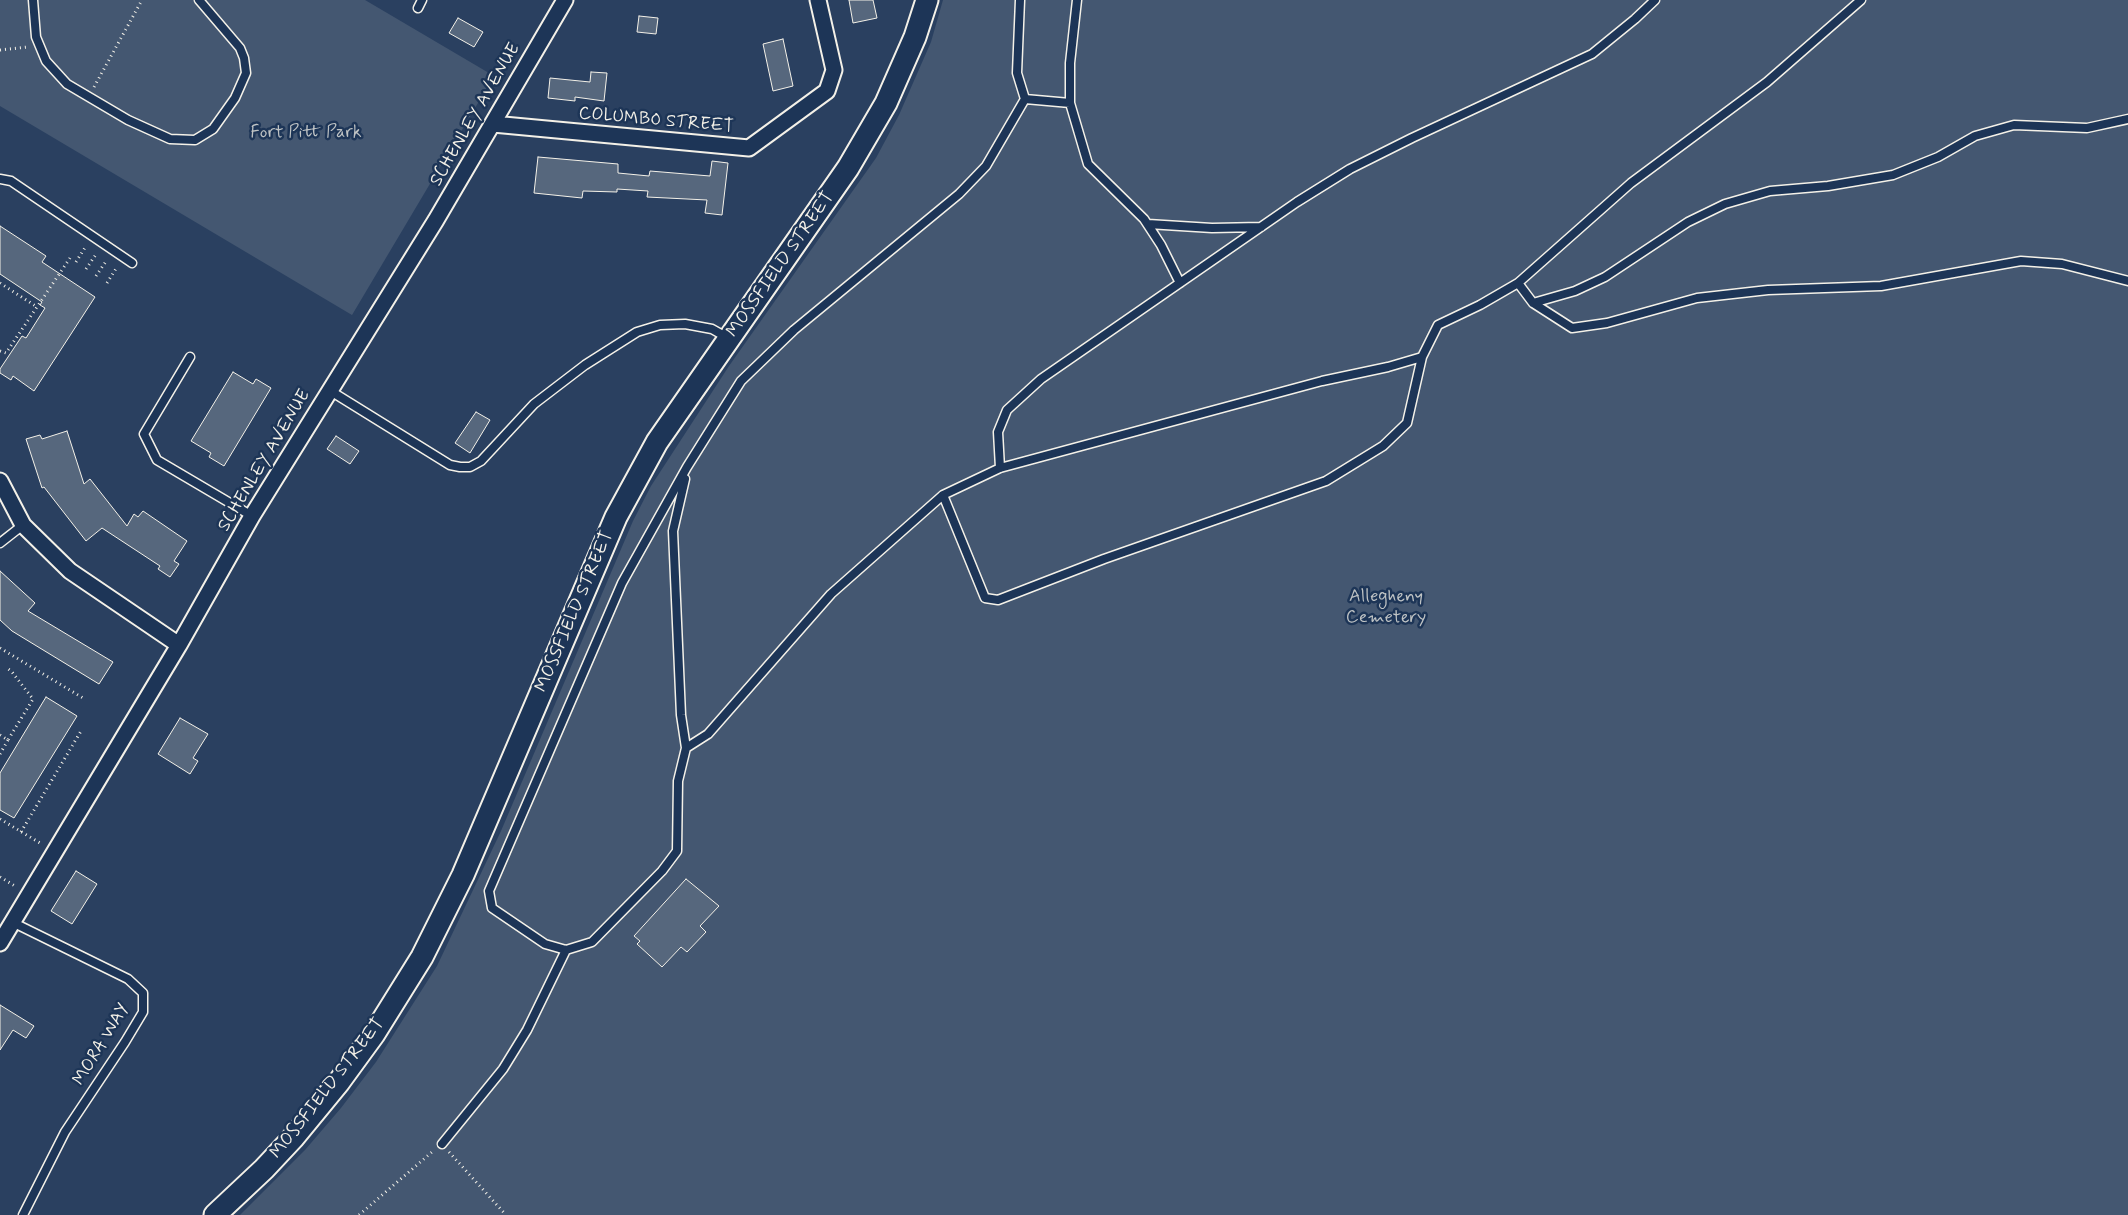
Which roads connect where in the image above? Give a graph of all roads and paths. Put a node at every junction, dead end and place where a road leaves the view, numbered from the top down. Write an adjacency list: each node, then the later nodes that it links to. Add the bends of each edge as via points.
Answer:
1 (33, 0): 14 (lane, via 36,37)
2 (142, 0): 15 (path)
3 (199, 0): 15 (lane, via 240,48 246,73 235,98 213,129 195,140 170,139 128,120)
4 (422, 0): 12 (lane)
5 (565, 0): 19 (street, SCHENLEY AVENUE)
6 (818, 0): 19 (street, COLUMBO STREET, via 834,70 827,91 749,148)
7 (927, 0): 39 (street, MOSSFIELD STREET, via 886,103 848,168)
8 (1020, 0): 16 (lane, via 1017,73)
9 (1077, 0): 17 (lane, via 1070,62)
10 (1655, 0): 22 (lane, via 1592,54 1350,169)
11 (1861, 0): 36 (lane, via 1766,82 1631,183)
12 (418, 8)
13 (0, 50): 14 (path, via 30,47)
14 (43, 53): 15 (lane, via 46,61 67,84)
15 (88, 96)
16 (1025, 98): 17 (lane); 44 (lane, via 986,166 958,194 794,330 741,381)
17 (1070, 103): 21 (lane, via 1088,164)
18 (2128, 119): 37 (lane, via 2087,128 2014,125 1975,136 1938,157 1893,175 1828,186 1770,191 1725,204 1688,222 1605,277 1574,291)
19 (493, 124): 43 (street, SCHENLEY AVENUE)
20 (0, 179): 28 (lane, via 11,181)
21 (1148, 224): 22 (lane); 35 (lane)
22 (1261, 227): 35 (lane)
23 (86, 246): 27 (path)
24 (97, 252): 30 (path)
25 (70, 258): 38 (path)
26 (107, 259): 31 (path)
27 (76, 262)
28 (132, 263)
29 (117, 267): 34 (path)
30 (86, 269)
31 (96, 276)
32 (2128, 281): 37 (lane, via 2062,264 2021,261 1881,286 1768,290 1697,298 1607,323 1572,328)
33 (0, 282): 38 (path)
34 (106, 283)
35 (1180, 283): 45 (lane, via 1041,379 1007,410 998,432)
36 (1518, 283): 37 (lane); 41 (lane, via 1438,325)
37 (1533, 303)
38 (37, 307): 40 (path, via 6,352)
39 (730, 338): 43 (lane, via 685,324 660,325 637,332 585,365 534,404 481,461 470,467 450,465); 70 (street, MOSSFIELD STREET, via 658,442 616,517 463,875 422,957 374,1034 339,1082 270,1163)
40 (0, 351)
41 (1422, 356): 45 (lane); 47 (lane, via 1407,422 1383,446 1326,481 998,600 985,598)
42 (190, 357): 48 (lane, via 144,434 157,460)
43 (329, 390): 48 (street, SCHENLEY AVENUE)
44 (695, 455): 58 (lane, via 682,488 673,531 681,715); 67 (lane, via 622,583 489,891 492,908 545,944)
45 (1000, 468): 47 (lane)
46 (0, 481): 49 (street)
47 (943, 495): 58 (lane, via 832,594 708,734)
48 (252, 516): 51 (street, SCHENLEY AVENUE)
49 (23, 525): 50 (lane); 51 (street, via 70,571)
50 (0, 543)
51 (179, 645): 65 (street, SCHENLEY AVENUE)
52 (0, 648): 54 (path)
53 (7, 668): 57 (path, via 33,699)
54 (84, 698)
55 (81, 731): 61 (path)
56 (0, 735): 57 (path)
57 (8, 740): 59 (path)
58 (686, 748): 67 (lane, via 678,781 678,851 592,942)
59 (0, 754)
60 (0, 820): 61 (path)
61 (20, 832): 62 (path)
62 (41, 844)
63 (0, 877): 64 (path)
64 (15, 886)
65 (12, 922): 66 (street, SCHENLEY AVENUE); 69 (lane, MORA WAY, via 128,979 143,993 142,1012 66,1132)
66 (0, 943)
67 (566, 950): 68 (lane, via 527,1030 503,1069)
68 (442, 1144): 71 (path); 72 (path)
69 (23, 1215)
70 (215, 1215)
71 (359, 1215)
72 (506, 1215)

